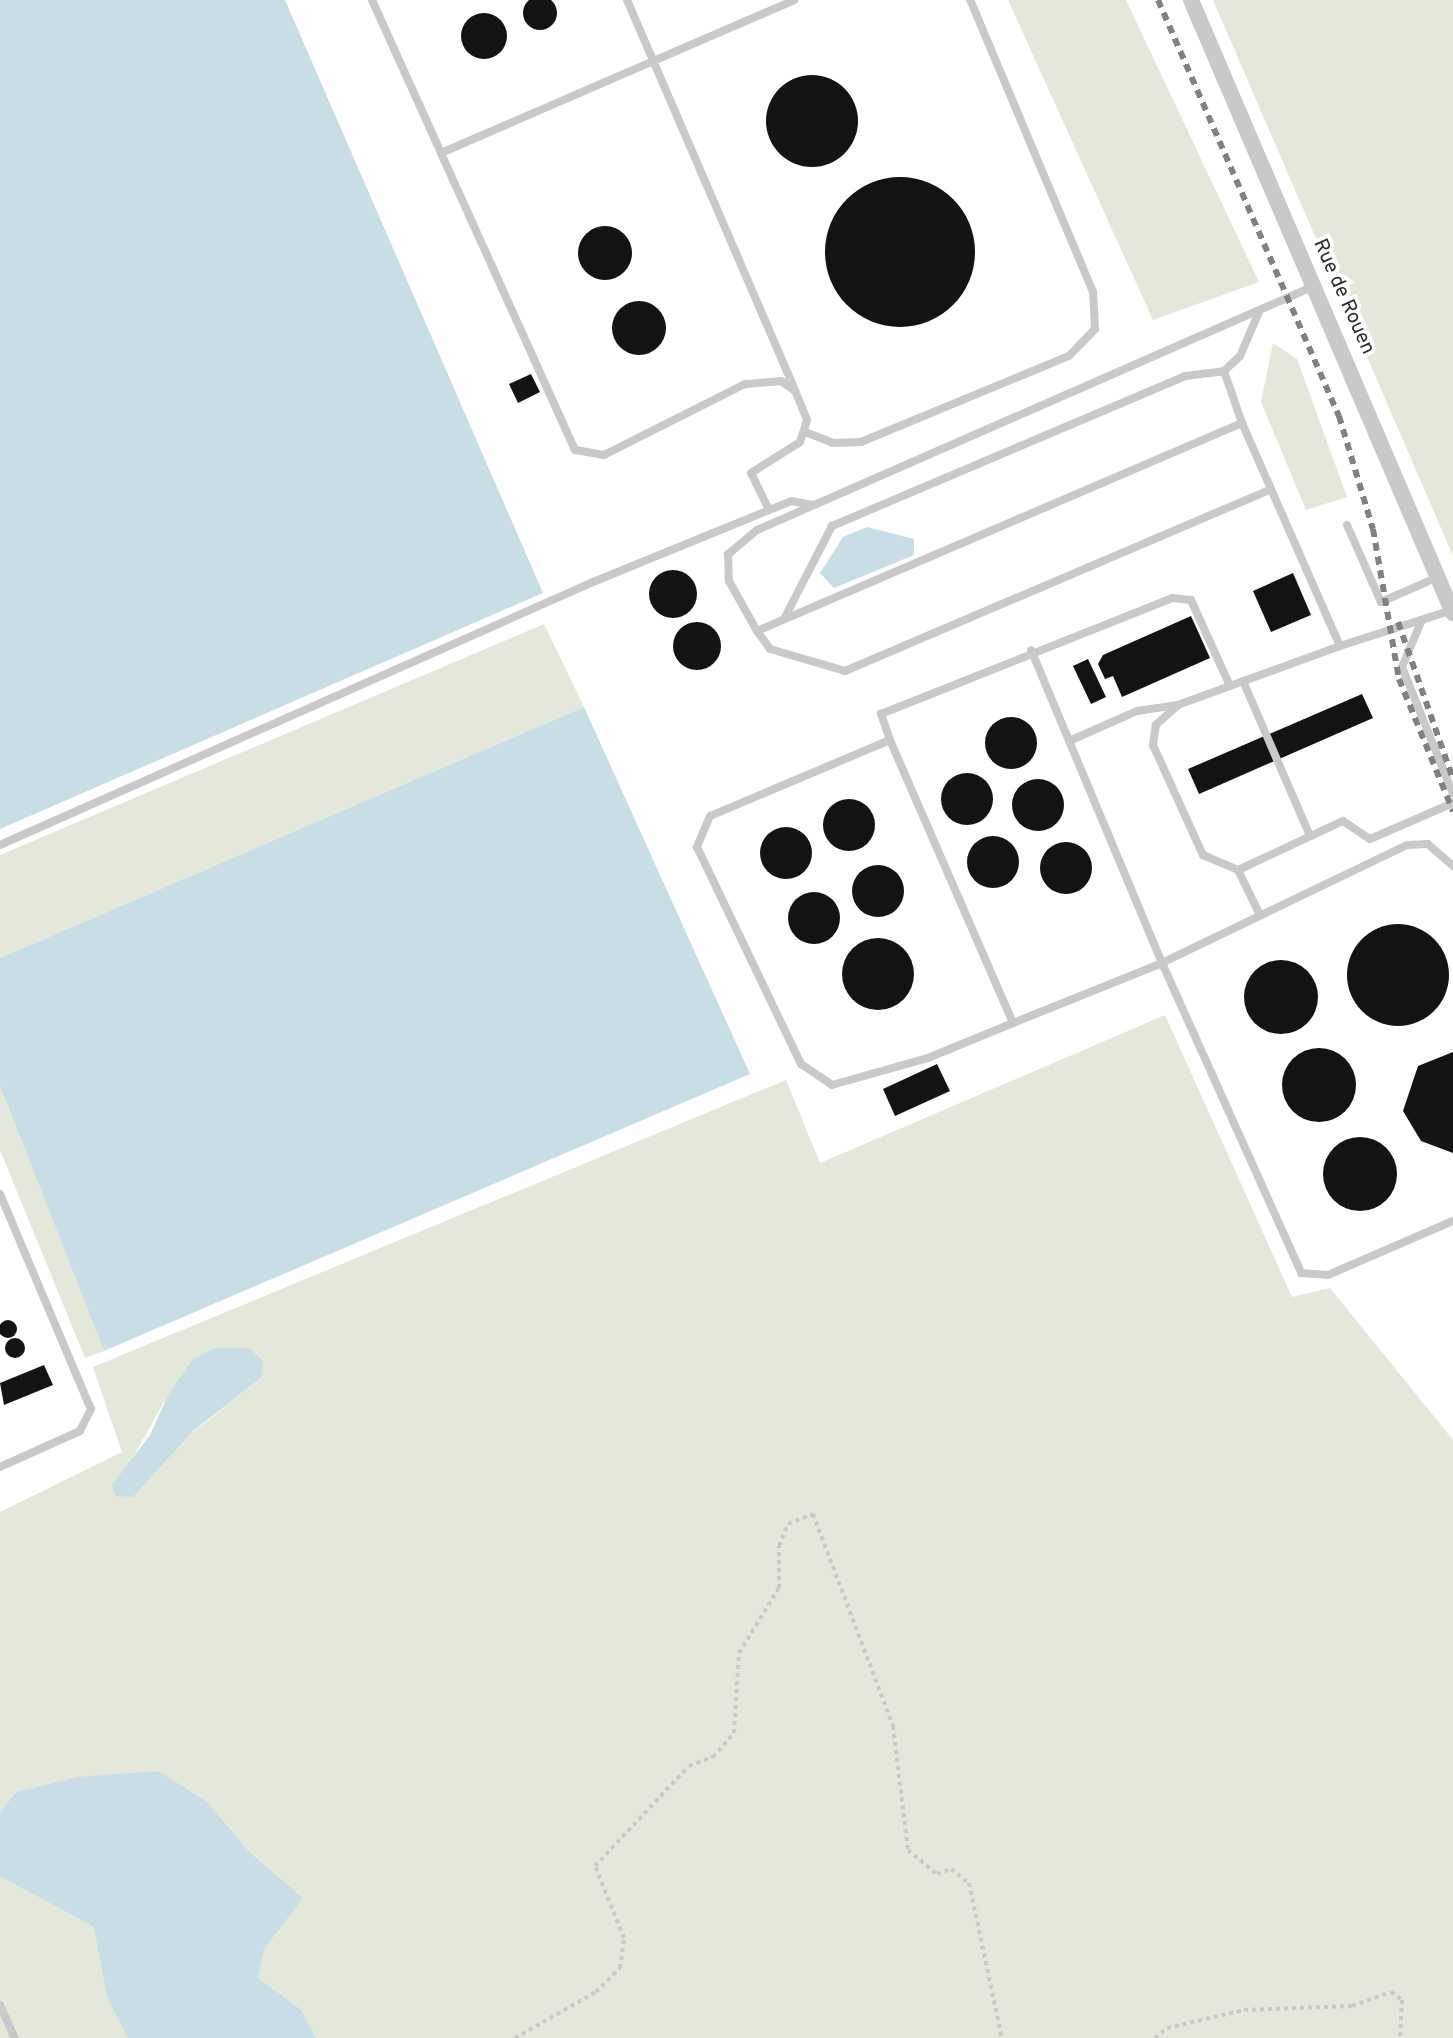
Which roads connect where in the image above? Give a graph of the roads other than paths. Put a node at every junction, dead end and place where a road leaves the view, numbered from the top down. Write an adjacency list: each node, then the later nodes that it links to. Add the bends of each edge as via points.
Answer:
1 (372, 0): 7 (lane)
2 (627, 0): 6 (lane)
3 (794, 0): 6 (lane)
4 (970, 0): 13 (lane, via 1093,292 1095,329 1069,356 861,442 833,443)
5 (1191, 0): 8 (street, Rue de Rouen)
6 (651, 62): 7 (lane); 11 (lane)
7 (441, 153): 11 (lane, via 568,440 582,456 604,455 745,384 781,381)
8 (1315, 286): 9 (lane); 18 (street, Rue de Rouen)
9 (1259, 312): 10 (lane, via 1240,356); 15 (lane)
10 (1224, 371): 12 (lane); 20 (lane, via 1185,376 832,526)
11 (795, 391): 13 (lane)
12 (1242, 423): 14 (lane); 20 (lane)
13 (805, 432): 16 (lane, via 751,473)
14 (1271, 489): 22 (lane, via 845,671 770,649); 23 (lane)
15 (814, 505): 16 (lane, via 791,501); 22 (lane, via 739,542 724,566)
16 (769, 510): 34 (lane)
17 (1347, 525): 18 (lane, via 1381,602)
18 (1438, 577): 19 (street, Rue de Rouen)
19 (1452, 611): 21 (lane)
20 (784, 620): 22 (lane)
21 (1421, 622): 23 (lane); 30 (lane, via 1402,667)
22 (757, 631)
23 (1340, 646): 25 (lane)
24 (1031, 650): 26 (lane, via 1134,618 1172,598 1191,600); 28 (lane, via 881,714); 29 (lane)
25 (1243, 681): 26 (lane); 32 (lane)
26 (1230, 686): 27 (lane)
27 (1178, 705): 29 (lane, via 1137,711); 37 (lane, via 1156,725 1153,745 1203,855)
28 (890, 740): 40 (lane); 40 (lane, via 710,816 697,847 801,1064 816,1078 832,1085)
29 (1069, 741): 39 (lane)
30 (1453, 794)
31 (1453, 803): 33 (lane)
32 (1310, 836): 33 (lane, via 1343,821); 37 (lane)
33 (1370, 839): 35 (lane)
34 (0, 845)
35 (1379, 857): 36 (lane, via 1428,844); 38 (lane)
36 (1453, 866)
37 (1238, 870): 38 (lane)
38 (1260, 915): 39 (lane)
39 (1162, 963): 40 (lane); 42 (lane, via 1301,1273 1328,1275)
40 (1013, 1023)
41 (0, 1194): 43 (lane, via 91,1409 80,1431)
42 (1453, 1221)
43 (0, 1467)
44 (0, 2005): 45 (lane)
45 (15, 2038)

